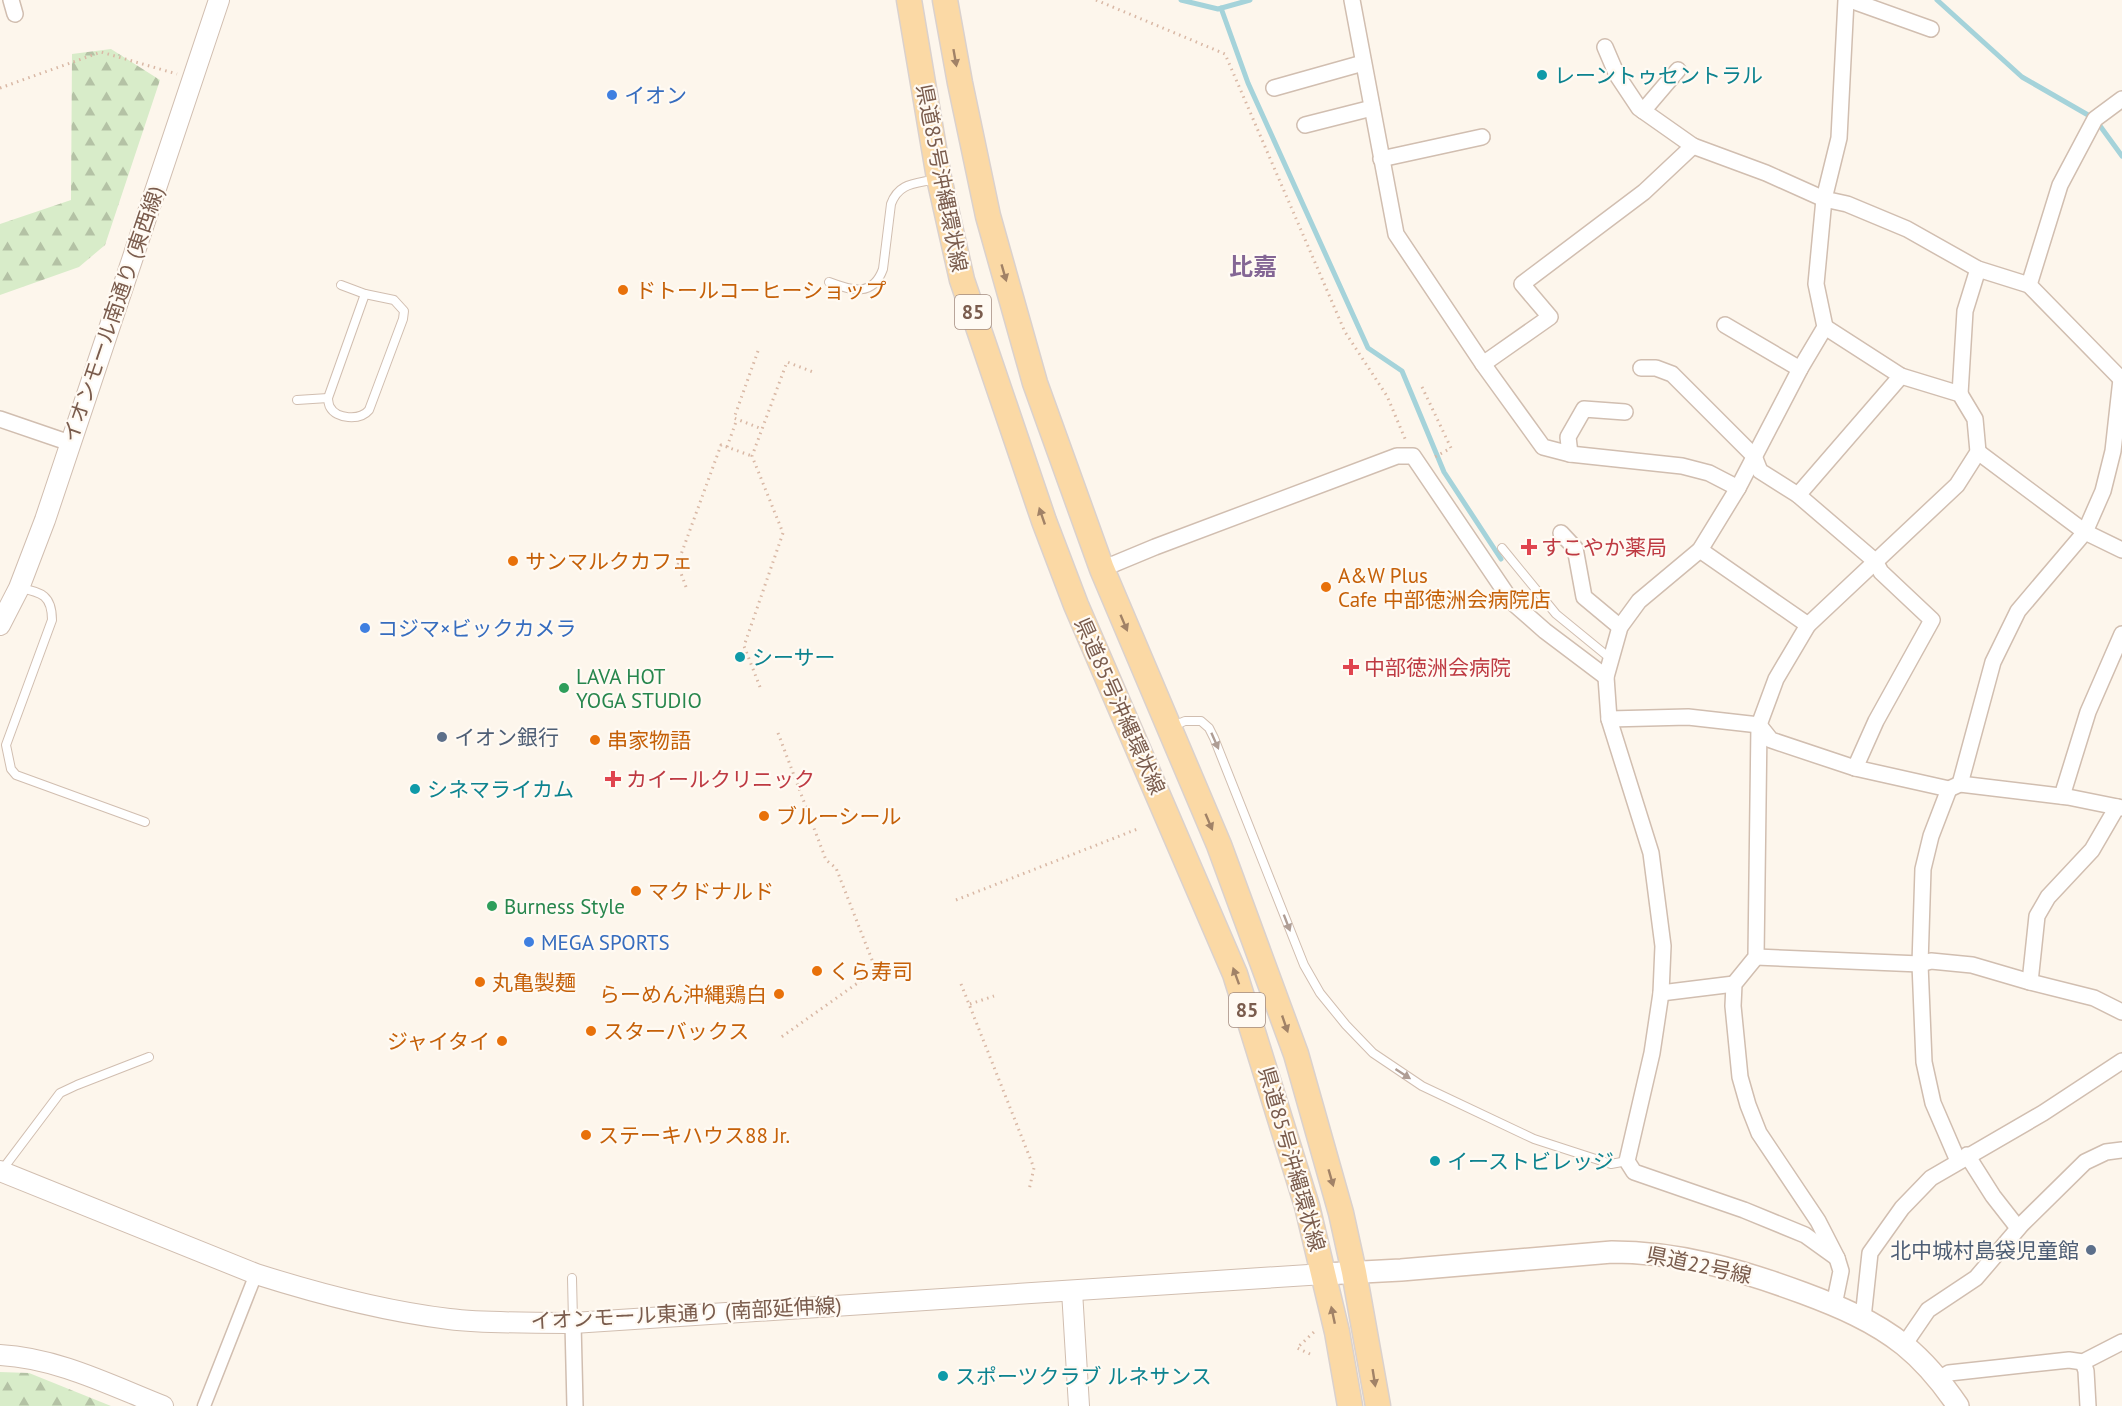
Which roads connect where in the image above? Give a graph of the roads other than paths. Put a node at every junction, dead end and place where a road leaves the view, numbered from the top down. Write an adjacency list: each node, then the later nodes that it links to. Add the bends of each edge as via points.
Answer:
1 (219, 0): 37 (street, イオンモール南通り (東西線))
2 (909, 0): 18 (main road, 県道85号沖縄環状線 / 85)
3 (945, 0): 49 (main road, 県道85号沖縄環状線 / 85, one-way to 49, via 988,216 1035,383)
4 (1352, 0): 8 (street)
5 (1848, 0): 6 (street); 19 (street, via 1839,138)
6 (1931, 29)
7 (1605, 47): 13 (street, via 1617,75)
8 (1363, 63): 10 (street); 12 (street)
9 (1678, 70): 13 (street)
10 (1274, 88)
11 (2122, 99): 23 (street, via 2095,119 2060,185)
12 (1372, 108): 14 (street); 17 (street)
13 (1643, 111): 16 (street)
14 (1305, 125)
15 (1482, 137): 17 (street)
16 (1693, 146): 19 (street); 27 (street, via 1644,192 1522,284 1551,317)
17 (1382, 159): 27 (street, via 1395,234)
18 (939, 178): 21 (lane, via 901,188 895,194 884,269 874,285 854,290); 81 (main road, 県道85号沖縄環状線 / 85, one-way to 18, via 1301,1184 1235,974 1047,531 962,280)
19 (1824, 199): 20 (street, via 1847,204 1907,229); 26 (street, via 1816,284)
20 (1978, 269): 23 (street); 32 (street, via 1965,311)
21 (829, 282)
22 (341, 285): 24 (lane)
23 (2029, 285): 31 (street)
24 (365, 294): 33 (lane); 33 (lane, via 394,300 404,311 403,319 364,416 350,418 334,412)
25 (1725, 325): 29 (street)
26 (1825, 327): 29 (street); 30 (street)
27 (1484, 364): 39 (street, via 1543,447)
28 (1641, 368): 40 (street, via 1672,374)
29 (1800, 369): 40 (street)
30 (1901, 376): 32 (street); 42 (street)
31 (2122, 379): 43 (street, via 2113,451 2103,491)
32 (1960, 394): 38 (street, via 1976,419)
33 (328, 398): 34 (lane)
34 (297, 400)
35 (1625, 412): 39 (street, via 1584,410 1568,437)
36 (0, 419): 37 (street)
37 (70, 443): 50 (street, イオンモール南通り (東西線))
38 (1978, 452): 43 (street); 48 (street, via 1957,485)
39 (1570, 454): 41 (street, via 1682,466)
40 (1754, 456): 41 (street); 42 (street, via 1760,471)
41 (1738, 488): 46 (street)
42 (1798, 495): 48 (street)
43 (2085, 532): 47 (street); 61 (street, via 2018,611 1993,662)
44 (1561, 533): 53 (street, via 1575,548 1584,597)
45 (1502, 548): 55 (lane, via 1556,614)
46 (1700, 550): 52 (street); 53 (street, via 1639,601)
47 (2122, 550)
48 (1875, 561): 52 (street); 60 (street, via 1881,572 1932,620 1876,721)
49 (1102, 569): 56 (street, via 1397,456 1419,459 1512,602); 59 (main road, 県道85号沖縄環状線 / 85, one-way to 59)
50 (19, 588): 51 (street, イオンモール南通り (東西線)); 64 (lane, via 36,591 48,599 52,620 6,745 11,769 16,775)
51 (0, 625)
52 (1808, 625): 58 (street, via 1776,679)
53 (1620, 627): 55 (street)
54 (2122, 634): 62 (street, via 2088,712)
55 (1611, 658): 56 (street)
56 (1606, 677): 57 (street)
57 (1609, 719): 58 (street, via 1688,717); 69 (street, via 1651,853 1663,946)
58 (1759, 726): 60 (street, via 1771,740); 65 (street)
59 (1169, 727): 75 (lane, one-way to 75, via 1201,721 1209,728 1304,965 1320,993 1373,1053 1422,1086 1534,1139 1611,1164); 79 (main road, 県道85号沖縄環状線 / 85, one-way to 79, via 1219,845 1296,1054 1338,1200)
60 (1856, 768): 61 (street)
61 (1954, 786): 62 (street); 66 (street, via 1930,836 1923,869)
62 (2062, 796): 63 (street)
63 (2120, 808): 67 (street, via 2092,850 2048,897 2037,916)
64 (145, 822)
65 (1756, 957): 66 (street); 68 (street)
66 (1920, 964): 67 (street, via 1931,961 1972,965); 74 (street, via 1924,1062 1933,1103)
67 (2030, 982): 70 (street, via 2094,998)
68 (1734, 984): 69 (street); 78 (street, via 1738,1061 1759,1134 1818,1221)
69 (1661, 993): 75 (street, via 1647,1080)
70 (2122, 1012)
71 (149, 1057): 76 (lane, via 60,1093)
72 (2122, 1061): 74 (street, via 2043,1113)
73 (2122, 1150): 77 (street, via 2106,1152 2085,1162)
74 (1963, 1158): 77 (street); 85 (street, via 1931,1178 1902,1208 1870,1254)
75 (1627, 1161): 78 (street, via 1634,1172 1805,1235)
76 (0, 1173): 80 (street, イオンモール東通り (南部延伸線))
77 (2018, 1228): 88 (street, via 1976,1278 1928,1310)
78 (1838, 1258): 84 (street, via 1841,1270)
79 (1354, 1272): 81 (main road, 県道22号線); 84 (main road, 県道22号線, via 1647,1252 1684,1257 1757,1277); 97 (main road, 県道85号沖縄環状線 / 85, one-way to 97)
80 (256, 1274): 86 (street, イオンモール東通り (南部延伸線), via 355,1303 418,1314 451,1319); 93 (street)
81 (1324, 1274): 83 (street, イオンモール東通り (南部延伸線)); 96 (main road, 県道85号沖縄環状線 / 85, one-way to 81)
82 (572, 1278): 86 (lane)
83 (1072, 1291): 86 (street, イオンモール東通り (南部延伸線)); 95 (street)
84 (1834, 1305): 85 (main road, 県道22号線)
85 (1863, 1318): 88 (main road, 県道22号線)
86 (573, 1323): 94 (street)
87 (2122, 1342): 90 (street)
88 (1904, 1345): 91 (main road, 県道22号線)
89 (0, 1355): 92 (street, via 61,1366)
90 (2083, 1362): 91 (street, via 2069,1360 1948,1373); 99 (street)
91 (1940, 1379): 98 (main road, 県道22号線)
92 (163, 1406)
93 (204, 1406)
94 (575, 1406)
95 (1079, 1406)
96 (1350, 1406)
97 (1378, 1406)
98 (1958, 1406)
99 (2088, 1406)

